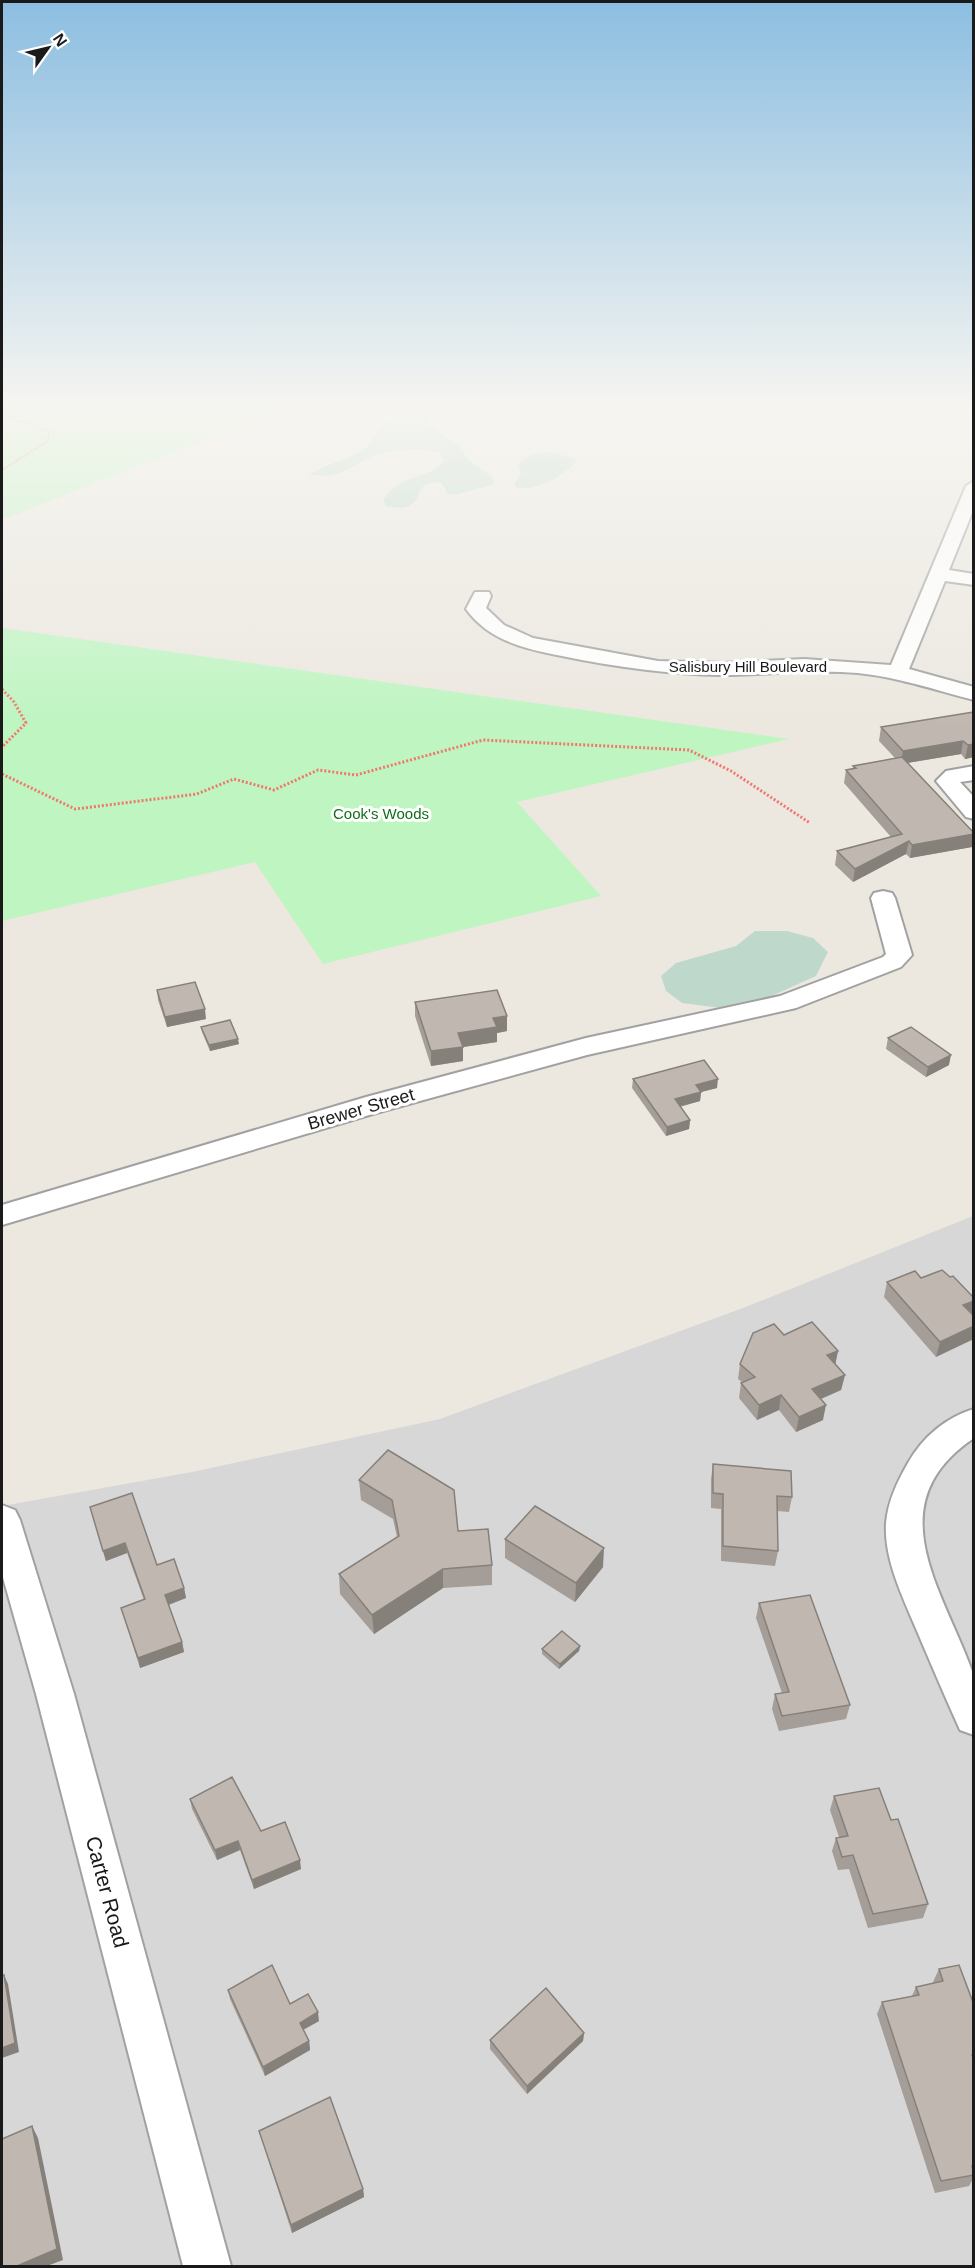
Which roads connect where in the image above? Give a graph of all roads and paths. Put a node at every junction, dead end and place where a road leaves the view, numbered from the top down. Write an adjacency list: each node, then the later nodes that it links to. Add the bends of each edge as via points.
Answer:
1 (963, 514): 2 (street)
2 (938, 574): 3 (street); 5 (street)
3 (974, 579)
4 (482, 596): 5 (street, Salisbury Hill Boulevard, via 476,609 497,629 526,643 594,657 658,667 804,665)
5 (898, 672): 7 (street, Salisbury Hill Boulevard)
6 (2, 689): 8 (path, via 26,723)
7 (974, 694)
8 (2, 747)
9 (974, 773): 11 (street, via 947,781)
10 (2, 774): 12 (path, via 75,809 197,794 234,778 274,790 318,770 356,775 483,740 688,750 731,771)
11 (974, 812)
12 (810, 823)
13 (883, 898): 14 (street, Brewer Street, via 899,955 892,962 787,1002 586,1047 366,1106)
14 (2, 1215)
15 (974, 1422): 17 (street, via 941,1445 918,1475 909,1491 903,1531 911,1573)
16 (2, 1520): 18 (street, Carter Road, via 55,1694)
17 (974, 1717)
18 (207, 2266)

